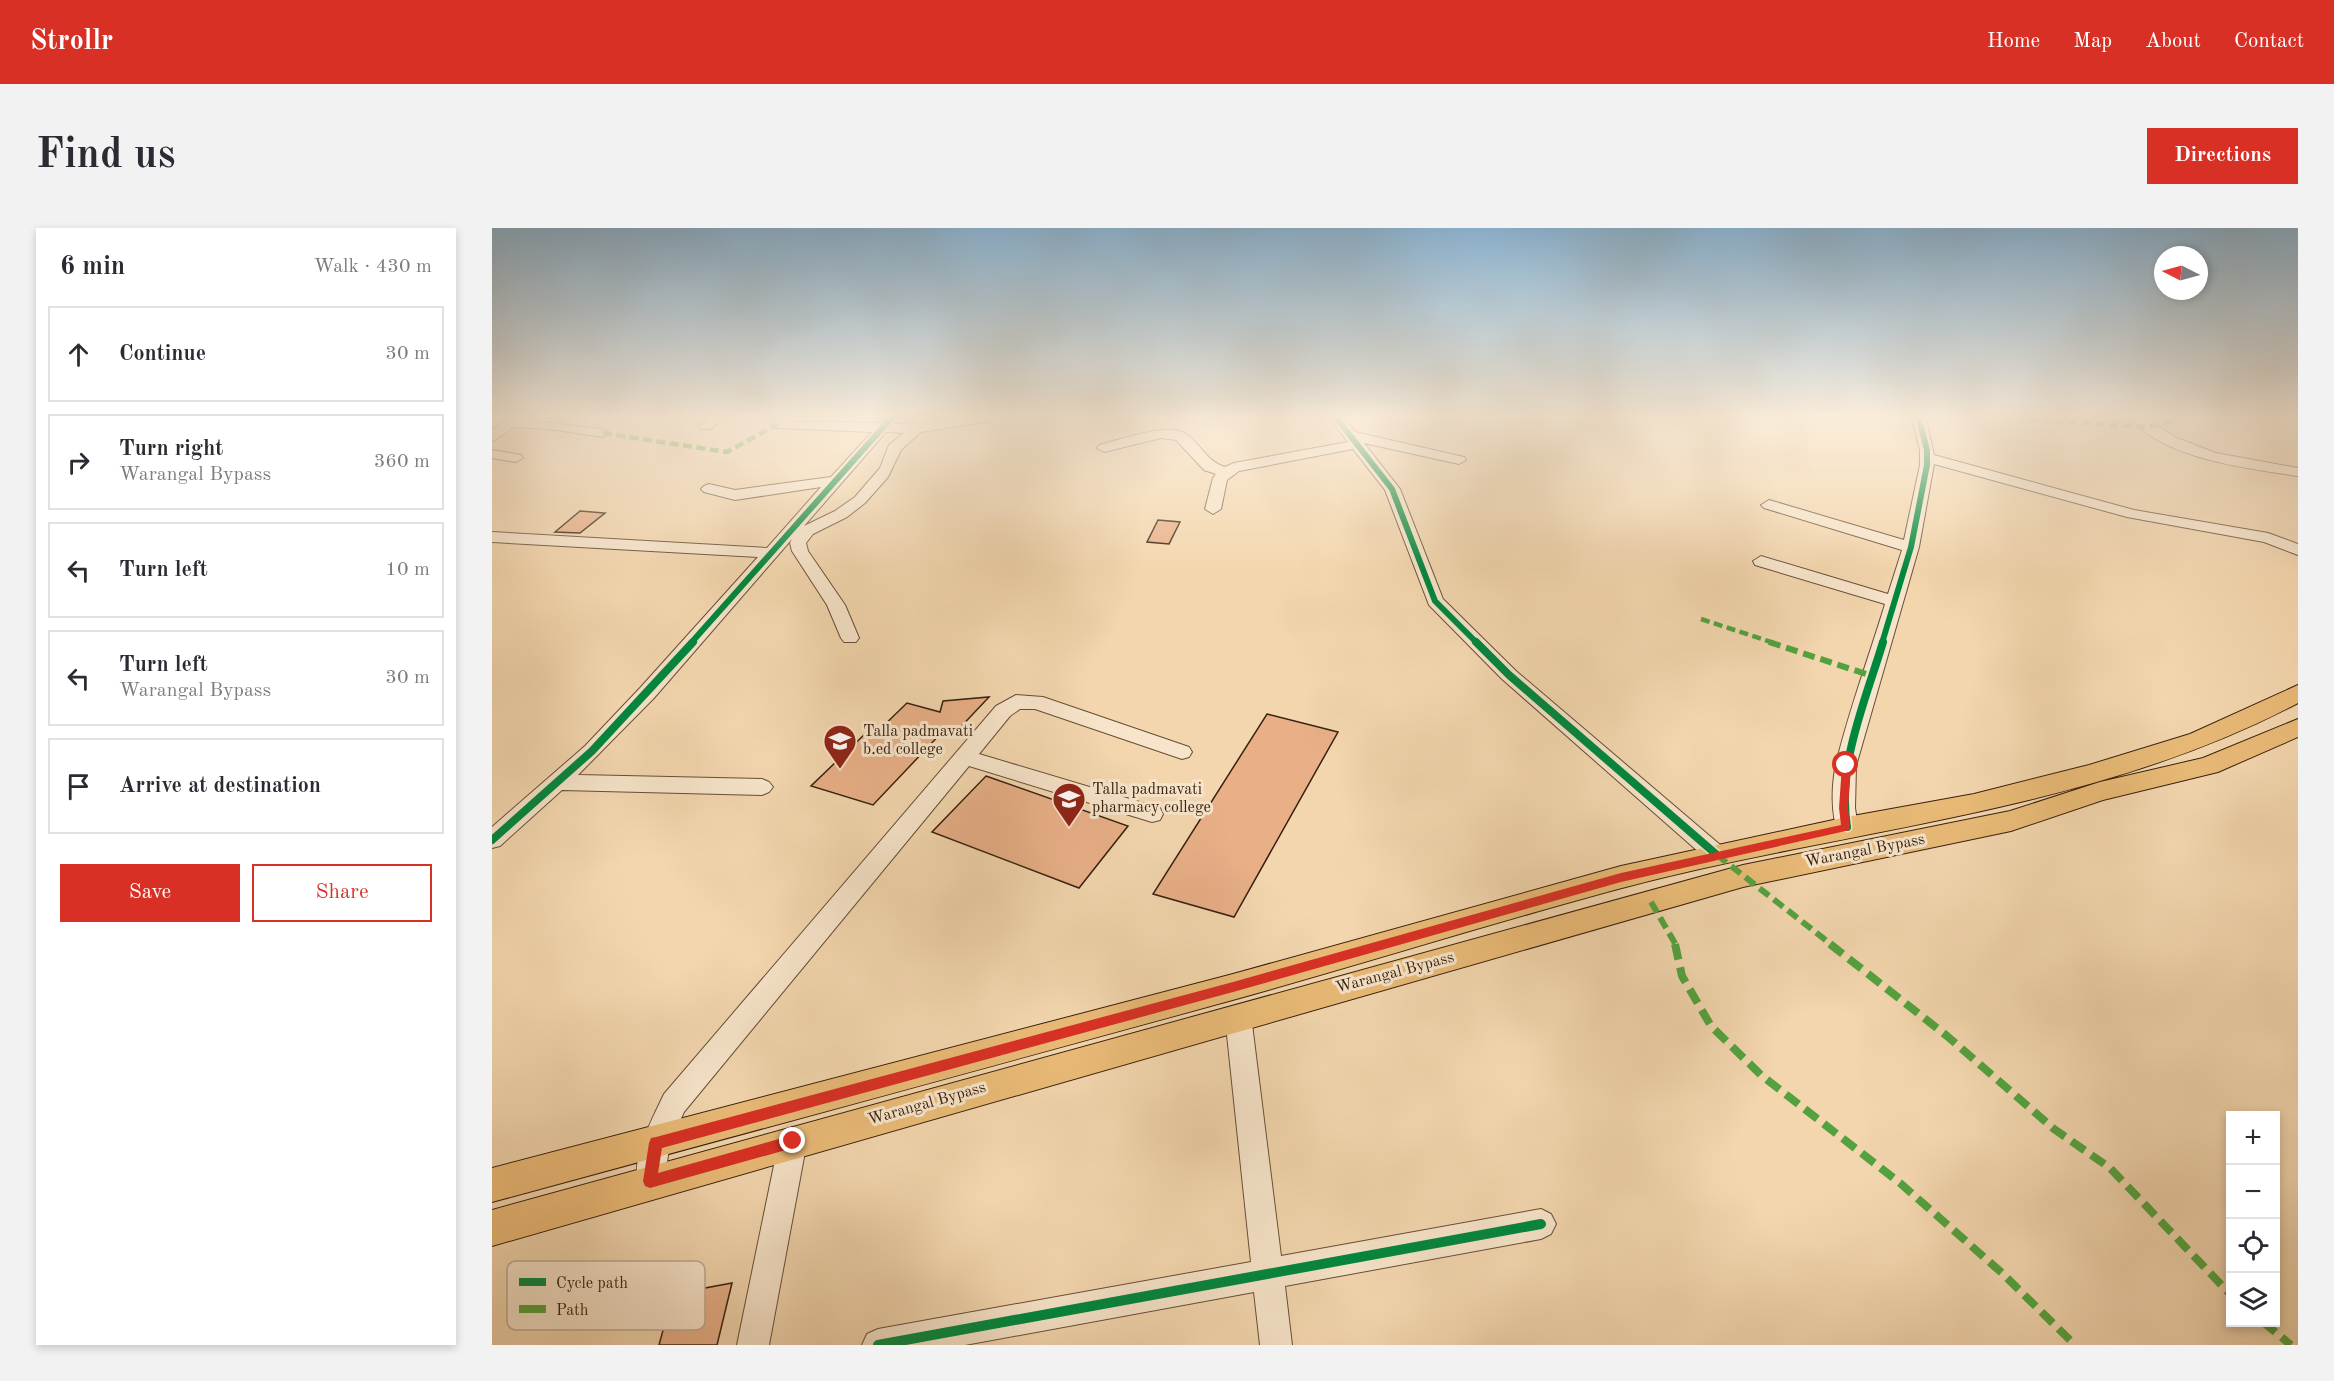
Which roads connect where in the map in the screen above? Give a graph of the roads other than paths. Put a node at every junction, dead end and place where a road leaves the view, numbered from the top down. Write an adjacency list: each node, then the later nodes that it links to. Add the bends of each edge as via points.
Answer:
1 (846, 467): 11 (street)
2 (885, 467): 21 (street, via 860,500 807,531 798,543 836,605)
3 (1209, 467): 9 (street)
4 (1237, 467): 9 (street)
5 (1375, 467): 31 (street, via 1392,489 1435,601 1509,675)
6 (1926, 467): 16 (street)
7 (1961, 467): 17 (street, via 2133,514 2268,537)
8 (2270, 467): 10 (street)
9 (1225, 472): 14 (street)
10 (2298, 472)
11 (834, 481): 12 (street, via 735,495); 18 (street)
12 (710, 489)
13 (1769, 505): 16 (street)
14 (1213, 509)
15 (492, 537): 18 (street)
16 (1911, 548): 20 (street)
17 (2298, 550)
18 (770, 553): 26 (street, via 647,693)
19 (1761, 561): 20 (street)
20 (1894, 601): 29 (street, via 1846,765)
21 (850, 638)
22 (2298, 693): 29 (main road, Warangal Bypass, via 2199,740 2090,774 1974,804)
23 (2298, 727): 32 (main road, Warangal Bypass, via 2209,766 2100,791 2011,821 1743,876)
24 (1182, 752): 25 (street, via 1036,702 1023,701 1003,711)
25 (965, 757): 28 (street); 34 (street, via 674,1103)
26 (558, 782): 27 (street); 30 (street)
27 (762, 787)
28 (1152, 814)
29 (1847, 827): 31 (main road, Warangal Bypass)
30 (492, 840)
31 (1717, 855): 34 (main road, Warangal Bypass, via 1621,877)
32 (1238, 1016): 33 (main road, Warangal Bypass); 39 (street)
33 (793, 1141): 35 (main road, Warangal Bypass); 40 (street)
34 (656, 1143): 35 (street); 36 (main road, Warangal Bypass)
35 (650, 1181): 38 (main road, Warangal Bypass)
36 (492, 1185)
37 (1541, 1224): 39 (street)
38 (492, 1228)
39 (1269, 1272): 41 (street); 42 (street)
40 (753, 1345)
41 (878, 1345)
42 (1276, 1345)

